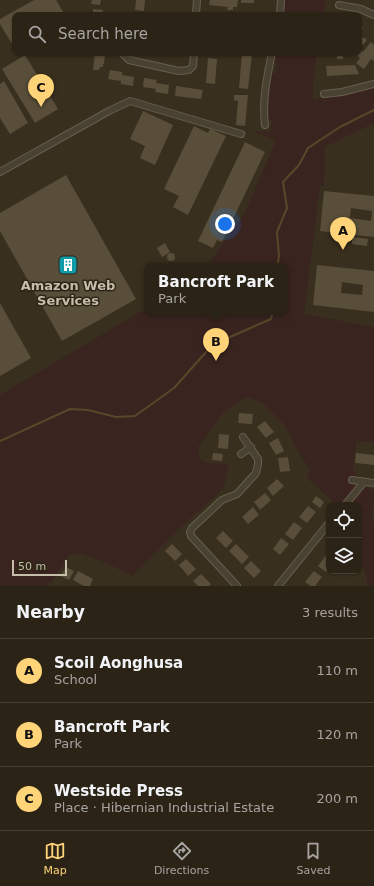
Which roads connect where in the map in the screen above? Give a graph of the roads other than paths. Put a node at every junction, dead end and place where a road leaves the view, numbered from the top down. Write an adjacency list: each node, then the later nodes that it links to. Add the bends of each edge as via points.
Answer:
1 (197, 0): 4 (street)
2 (282, 0): 5 (street)
3 (338, 5): 6 (street)
4 (196, 12)
5 (280, 12)
6 (374, 15)
7 (125, 56): 8 (street, via 128,60 179,71 189,70 193,66)
8 (194, 56)
9 (271, 56): 12 (street, via 267,78)
10 (374, 84): 11 (street)
11 (324, 94)
12 (265, 125)
13 (241, 134): 14 (street, via 130,101)
14 (0, 172)
15 (243, 437): 16 (street)
16 (250, 447): 17 (street); 23 (street, via 258,459 256,473 237,494 222,500 190,532)
17 (241, 454)
18 (352, 480): 19 (street)
19 (364, 482): 20 (street); 21 (street)
20 (374, 483)
21 (347, 502)
22 (326, 527): 24 (street)
23 (237, 586)
24 (278, 586)

